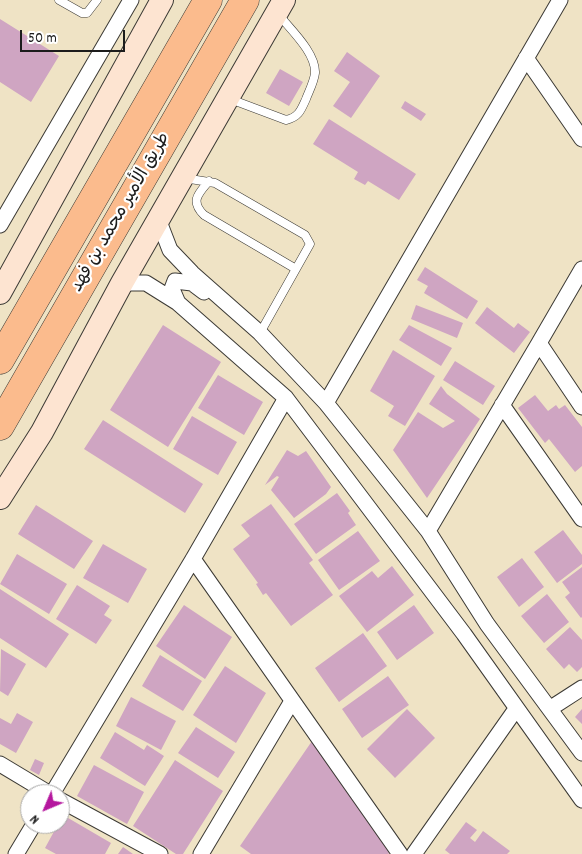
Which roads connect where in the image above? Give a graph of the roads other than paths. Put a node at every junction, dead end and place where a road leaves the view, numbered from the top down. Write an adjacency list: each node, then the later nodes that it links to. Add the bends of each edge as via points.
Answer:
1 (59, 0): 2 (lane, via 82,13 91,10)
2 (97, 0)
3 (131, 0): 15 (street)
4 (162, 0): 19 (main road)
5 (208, 0): 23 (highway, طريق الأمير محمد بن فهد)
6 (245, 0): 28 (highway, طريق الأمير محمد بن فهد)
7 (560, 0): 9 (street)
8 (281, 6): 10 (main road); 10 (lane, via 314,66 315,75 300,113 286,120)
9 (526, 58): 11 (street); 25 (street)
10 (228, 98): 12 (main road)
11 (582, 139)
12 (182, 178): 13 (lane); 14 (main road)
13 (209, 181): 16 (lane, via 196,201 197,208); 16 (lane, via 305,235 310,244)
14 (158, 219): 18 (main road); 21 (street, via 170,250)
15 (0, 225)
16 (296, 269): 21 (lane)
17 (582, 269): 22 (street)
18 (122, 283): 20 (street, via 146,283); 29 (main road, via 42,432)
19 (0, 293)
20 (178, 303): 21 (street, via 172,289 175,281 192,283); 24 (street)
21 (260, 333): 25 (street)
22 (539, 342): 26 (street); 27 (street)
23 (0, 360)
24 (286, 398): 32 (street); 36 (street, via 464,634)
25 (326, 403): 31 (street)
26 (502, 405): 30 (street); 31 (street)
27 (582, 407)
28 (0, 426)
29 (0, 498)
30 (582, 519)
31 (428, 531): 35 (street, via 487,624)
32 (193, 559): 34 (street); 40 (street)
33 (582, 688): 35 (street)
34 (292, 701): 46 (street); 47 (street)
35 (551, 708): 37 (street)
36 (516, 709): 41 (street); 48 (street)
37 (582, 753)
38 (0, 764): 39 (street)
39 (34, 784)
40 (57, 784)
41 (582, 800)
42 (70, 805): 45 (street)
43 (28, 834): 44 (street)
44 (16, 854)
45 (160, 854)
46 (201, 854)
47 (400, 854)
48 (414, 854)

